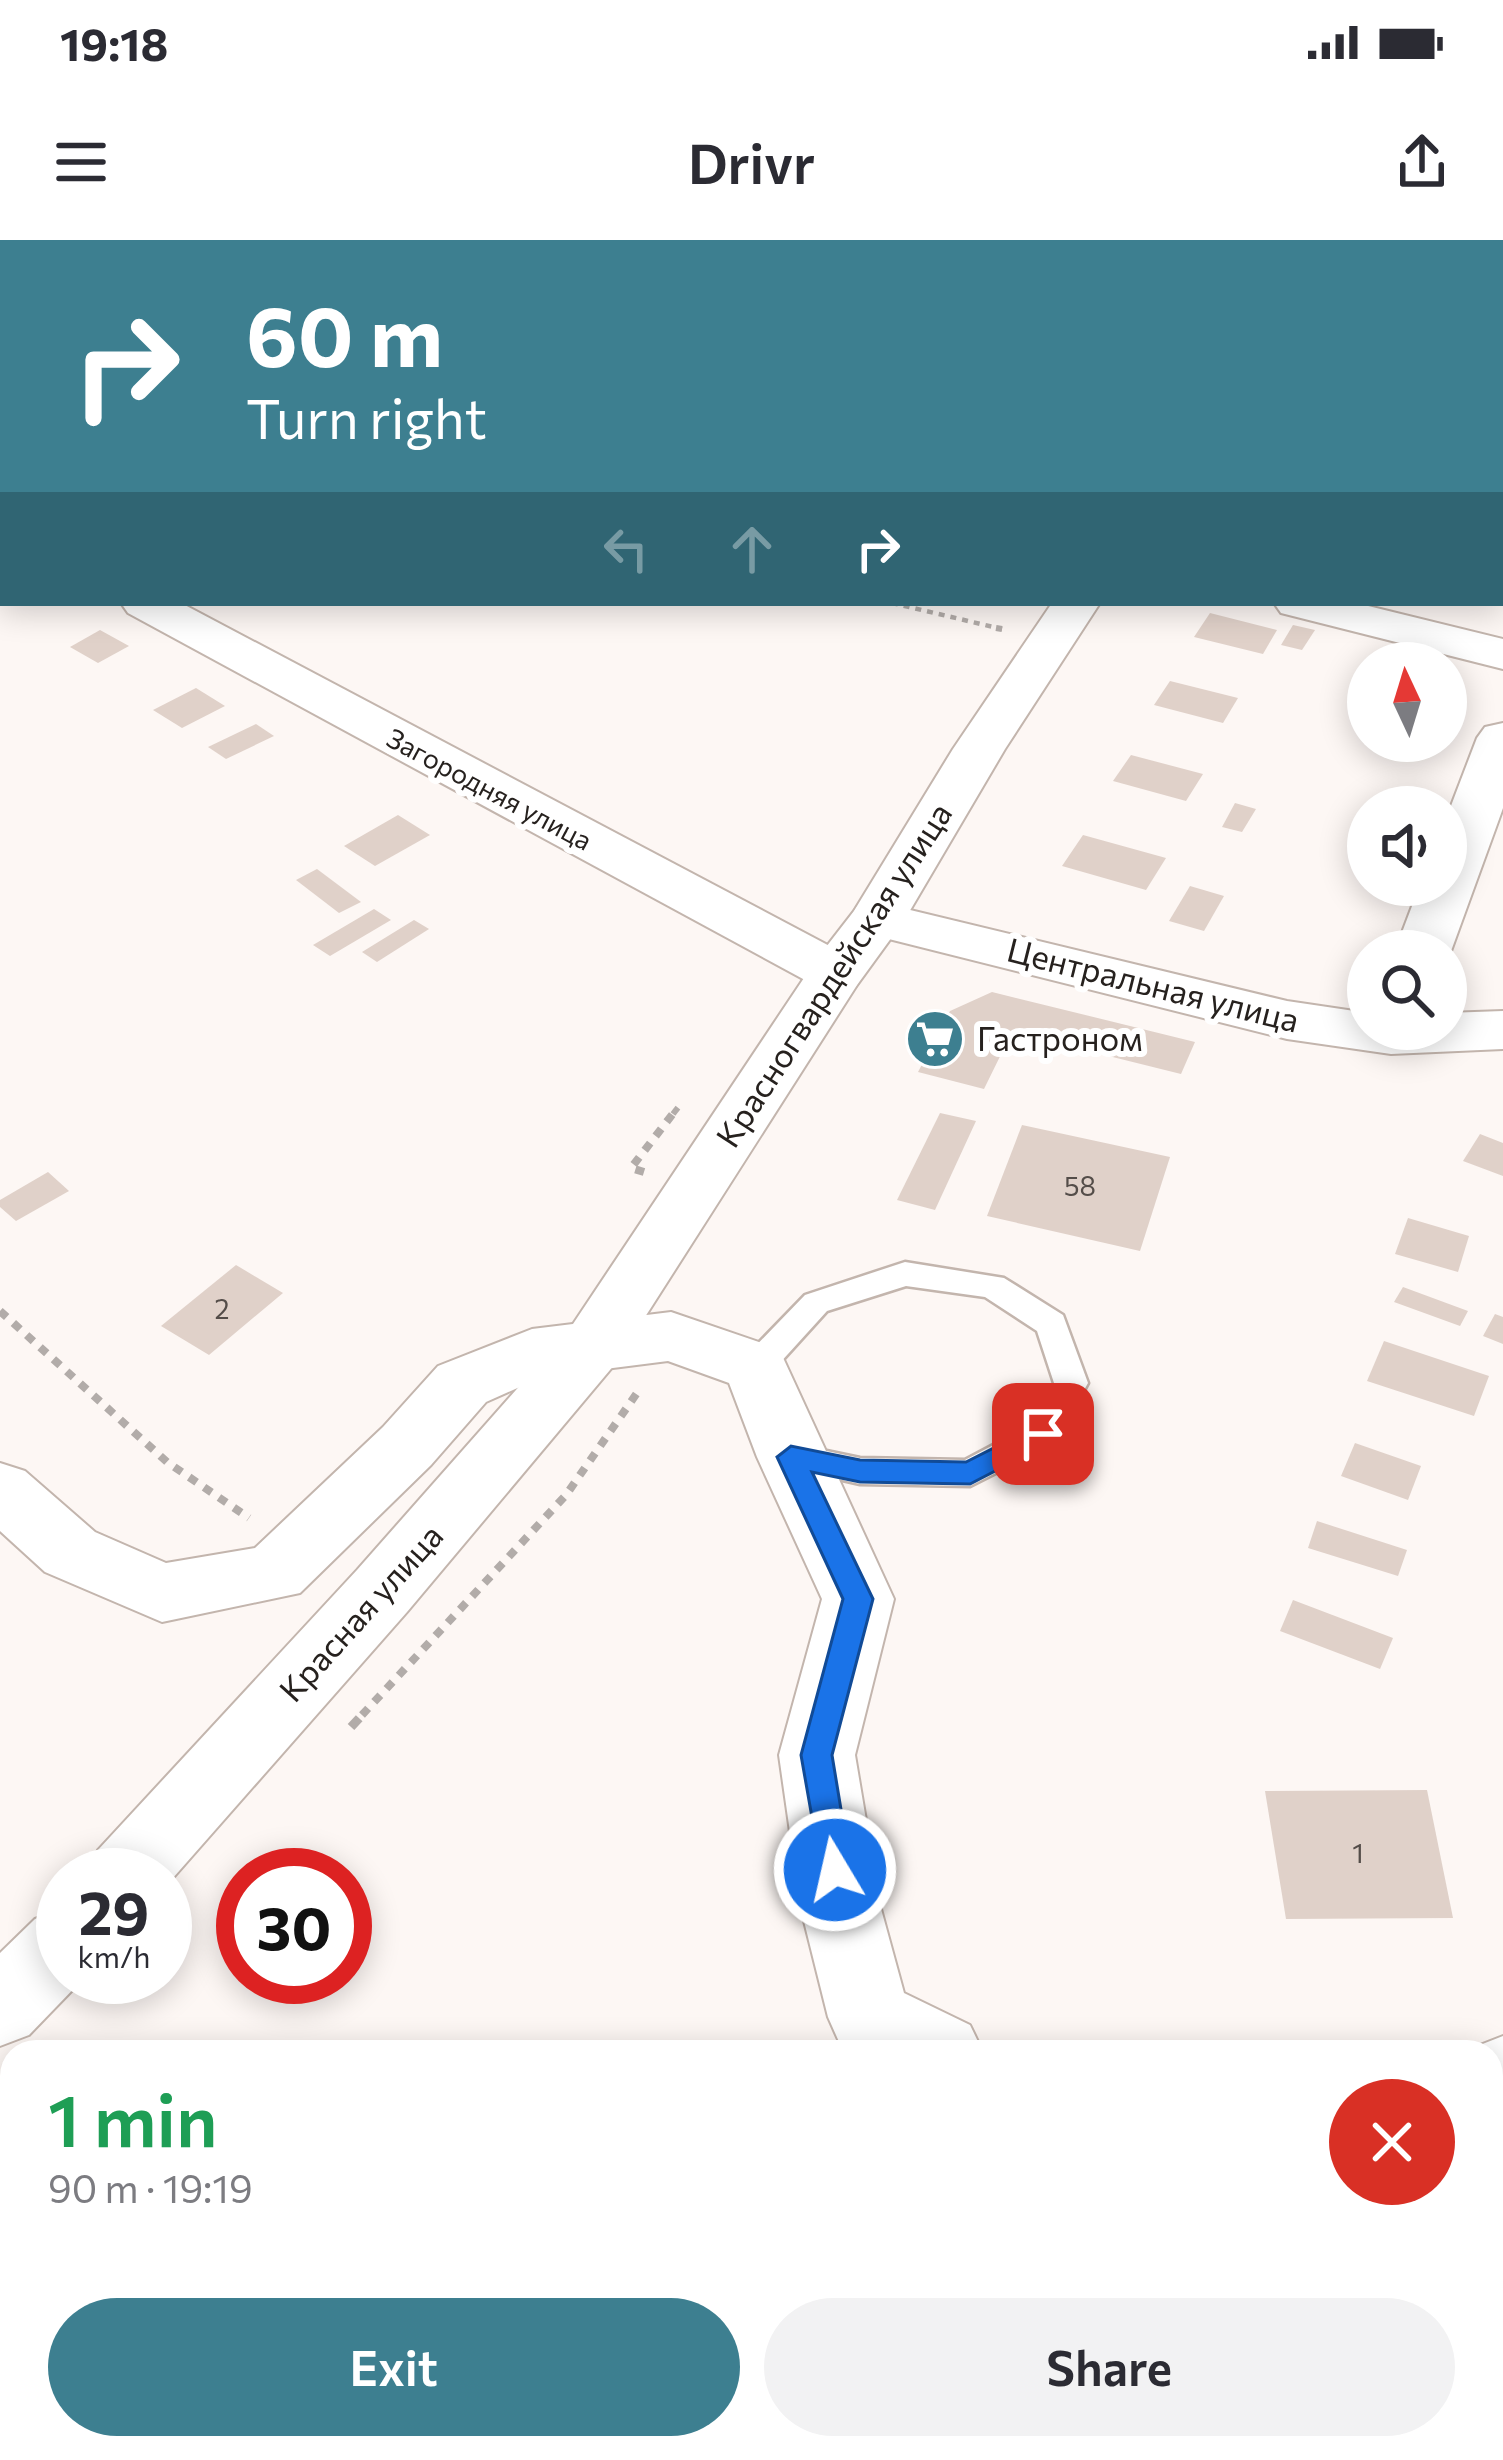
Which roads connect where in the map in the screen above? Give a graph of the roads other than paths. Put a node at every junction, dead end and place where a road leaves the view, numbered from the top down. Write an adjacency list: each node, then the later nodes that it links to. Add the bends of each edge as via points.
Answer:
1 (151, 606): 8 (street, Загородняя улица)
2 (1074, 606): 6 (street, Красногвардейская улица)
3 (1310, 606): 4 (street)
4 (1503, 654)
5 (1503, 738): 7 (street)
6 (878, 919): 8 (street, Красногвардейская улица); 9 (street, Центральная улица, via 1287,1020)
7 (1431, 930)
8 (836, 974): 12 (street, Красногвардейская улица)
9 (1347, 1027)
10 (1503, 1030): 11 (street, Центральная улица)
11 (1467, 1031)
12 (592, 1347): 13 (street, via 671,1336); 15 (street, via 532,1354 462,1384 275,1573 163,1593 70,1552); 16 (street, Красная улица)
13 (756, 1367): 14 (street); 14 (lane, via 817,1303 905,1274 993,1286 1051,1324 1071,1383 1043,1434 970,1473 860,1471)
14 (791, 1457): 19 (street, via 858,1599 817,1755 852,1952 868,2017)
15 (0, 1490)
16 (150, 1848)
17 (36, 1972): 18 (street)
18 (0, 2008)
19 (916, 2040)

